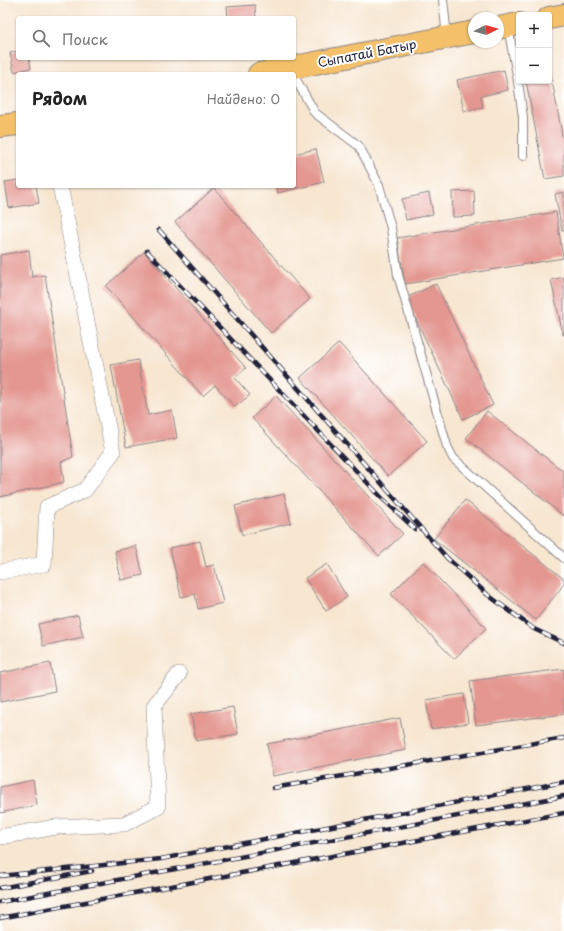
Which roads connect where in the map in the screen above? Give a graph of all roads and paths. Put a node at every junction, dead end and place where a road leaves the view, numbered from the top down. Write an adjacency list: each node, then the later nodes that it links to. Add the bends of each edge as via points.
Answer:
1 (443, 0): 6 (lane)
2 (564, 15): 3 (main road)
3 (552, 17)
4 (508, 26): 11 (lane, via 523,117)
5 (468, 33): 6 (main road, Сыпатай Батыр)
6 (447, 37): 7 (main road, Сыпатай Батыр)
7 (292, 72)
8 (296, 79): 13 (lane, via 315,113 359,146 379,185 391,228 398,274 447,446 454,458)
9 (16, 124): 10 (main road)
10 (0, 126)
11 (523, 156)
12 (60, 188): 14 (street, via 113,452 85,490 47,507 44,564)
13 (564, 558)
14 (0, 572)
15 (179, 674): 16 (street, via 154,706 158,807 124,824 56,827)
16 (0, 837)

